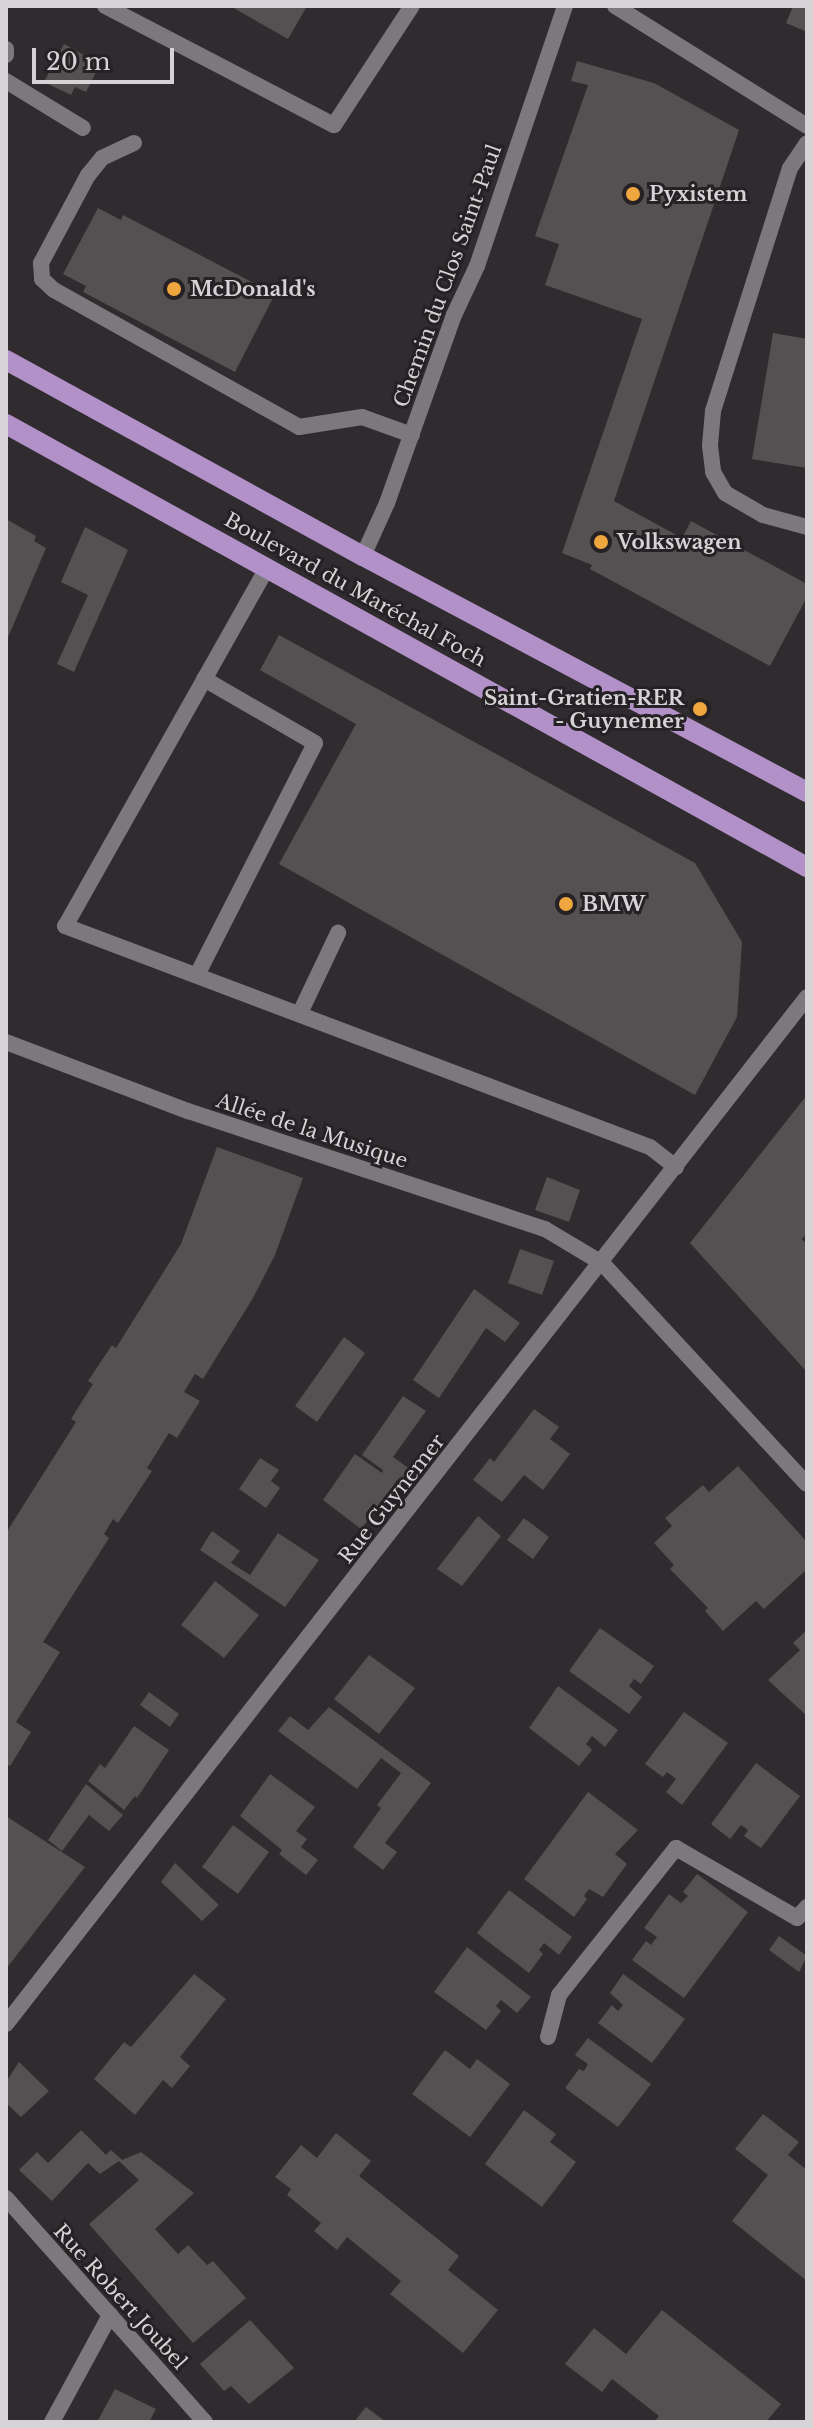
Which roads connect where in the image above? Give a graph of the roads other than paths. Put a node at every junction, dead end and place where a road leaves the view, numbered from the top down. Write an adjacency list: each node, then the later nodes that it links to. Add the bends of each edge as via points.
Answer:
1 (105, 6): 2 (street, via 334,125)
2 (412, 6)
3 (565, 6): 12 (street, Chemin du Clos Saint-Paul, via 477,266)
4 (615, 6): 6 (street)
5 (6, 81): 7 (street)
6 (807, 126)
7 (83, 128)
8 (134, 143): 12 (street, via 102,158 88,175 41,263 42,279 299,427 362,417)
9 (807, 143): 13 (street, via 790,168 713,411 710,446 713,472 725,493 763,515)
10 (6, 360): 14 (main road, Boulevard du Maréchal Foch)
11 (6, 424): 15 (main road, Boulevard du Maréchal Foch)
12 (412, 435): 14 (street, Chemin du Clos Saint-Paul)
13 (807, 527)
14 (363, 556): 17 (main road, Boulevard du Maréchal Foch)
15 (267, 568): 16 (street); 18 (main road, Boulevard du Maréchal Foch)
16 (204, 679): 20 (street, via 315,743); 20 (street, via 65,926)
17 (807, 792)
18 (807, 867)
19 (338, 933): 22 (street)
20 (197, 975): 22 (street)
21 (807, 997): 24 (street, Rue Guynemer)
22 (300, 1013): 24 (street, via 650,1147)
23 (6, 1042): 25 (street, Allée de la Musique, via 188,1111 545,1229)
24 (676, 1167): 25 (street, Rue Guynemer)
25 (602, 1263): 26 (street, Allée de la Musique); 28 (street, Rue Guynemer)
26 (807, 1484)
27 (807, 1907): 29 (street, via 797,1918 676,1848 559,1995)
28 (6, 2024)
29 (548, 2037)
30 (6, 2198): 31 (street, Rue Robert Joubel)
31 (110, 2315): 32 (street); 33 (street, Rue Robert Joubel)
32 (52, 2422)
33 (205, 2422)

